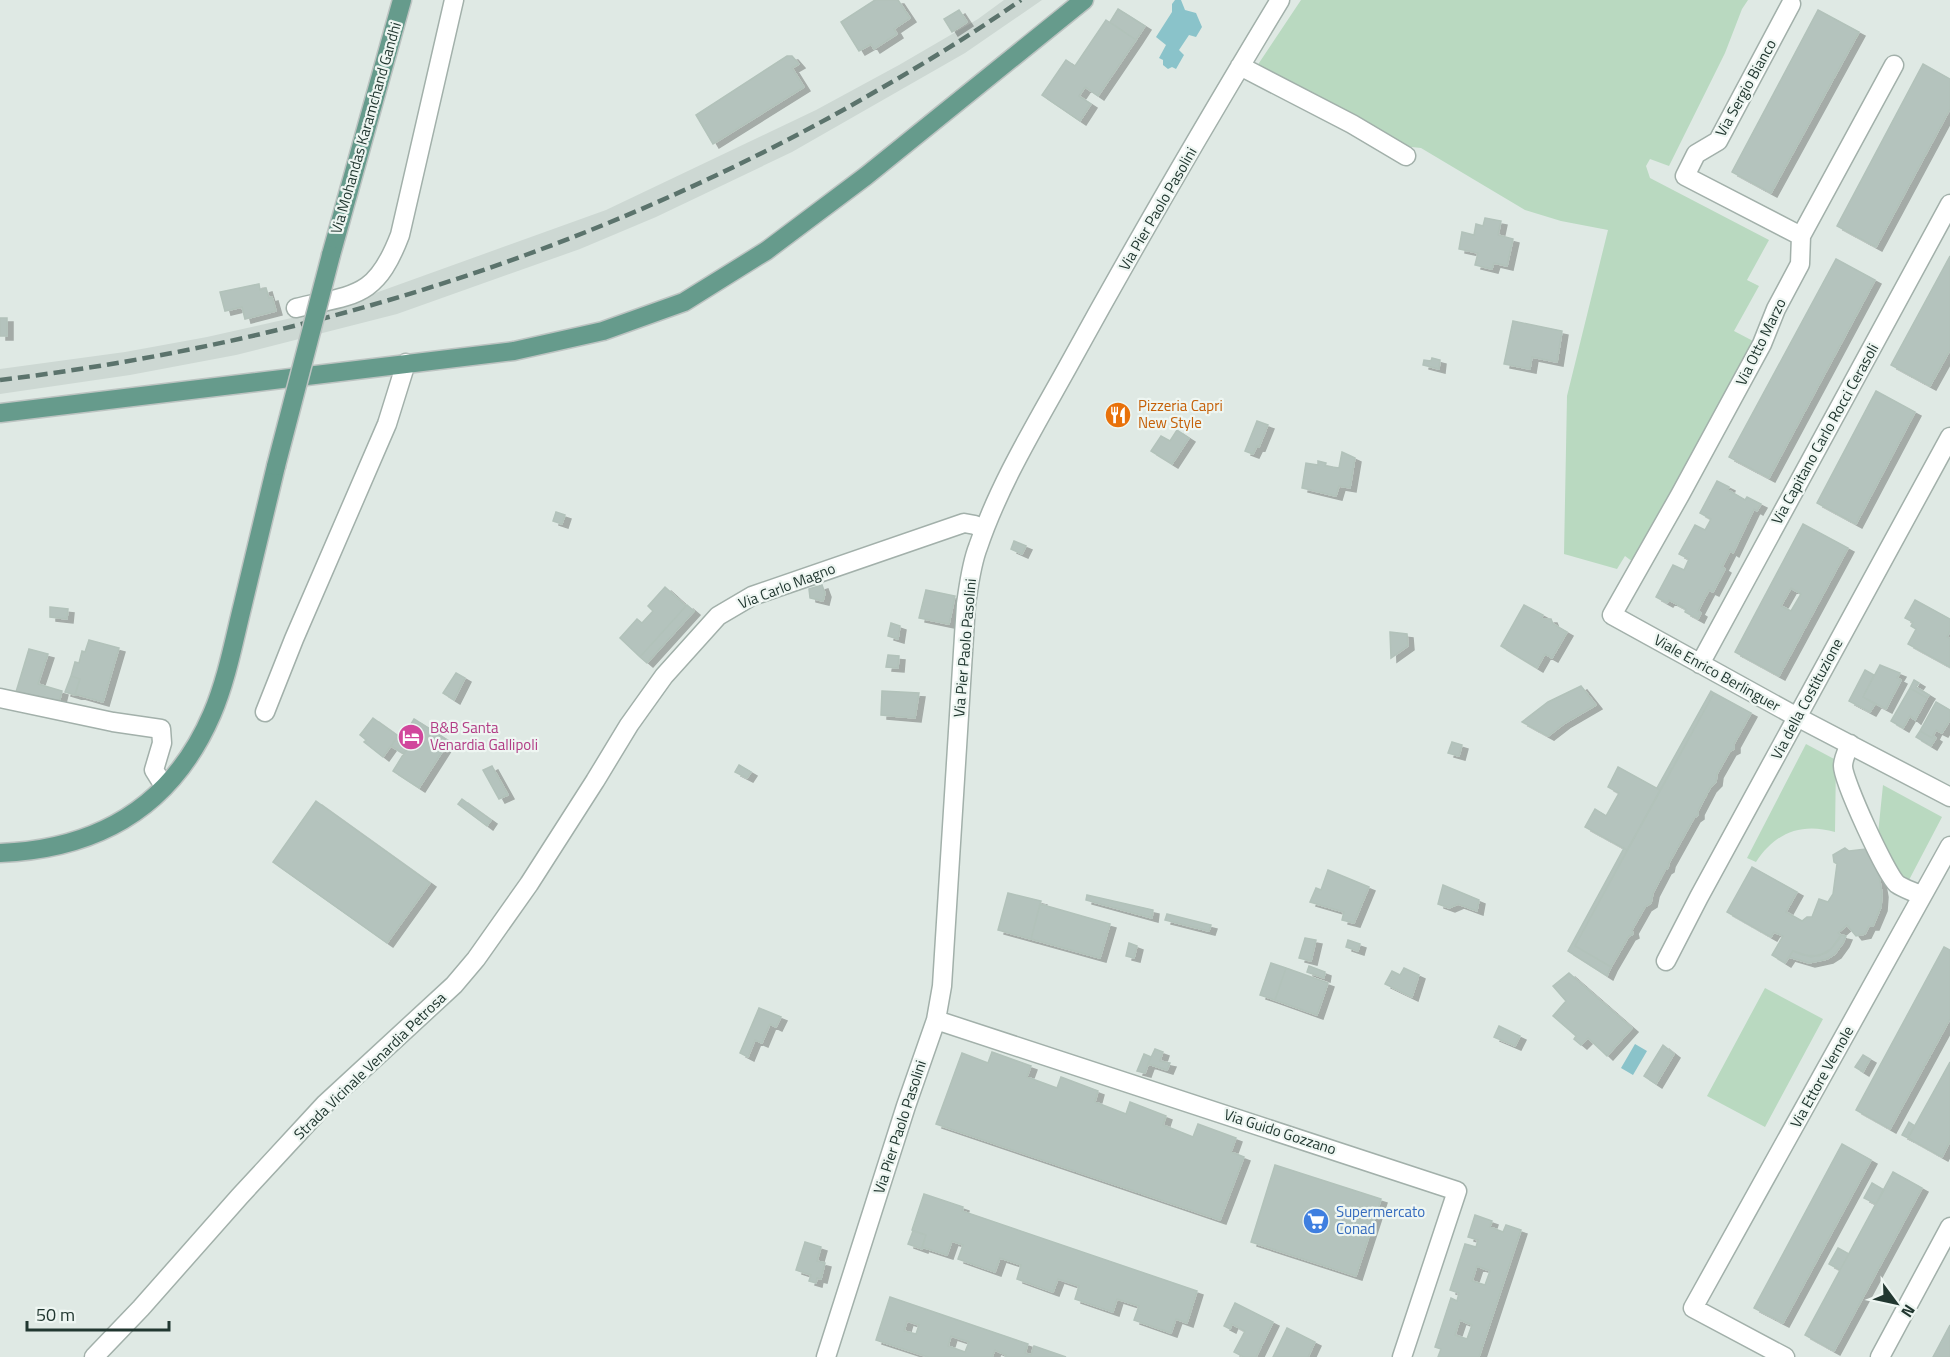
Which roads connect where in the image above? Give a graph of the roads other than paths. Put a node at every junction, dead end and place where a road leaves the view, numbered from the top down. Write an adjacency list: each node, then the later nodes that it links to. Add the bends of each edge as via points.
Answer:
1 (402, 0): 23 (main road, Via Mohandas Karamchand Gandhi, bridge, via 331,255 216,702 201,736)
2 (454, 0): 11 (street, via 391,260 370,286)
3 (1084, 0): 12 (main road, via 866,176 766,251 684,302 603,331 514,351)
4 (1280, 0): 7 (street, Via Pier Paolo Pasolini)
5 (1791, 4): 10 (street, Via Sergio Bianco, via 1718,141 1696,154 1685,176)
6 (1894, 65): 10 (street, Via Otto Marzo)
7 (1240, 66): 8 (street); 15 (street, Via Pier Paolo Pasolini, via 1093,321 1012,469)
8 (1406, 156)
9 (1950, 204): 17 (street, Via Capitano Carlo Rocci Cerasoli)
10 (1801, 236): 16 (street, Via Otto Marzo, via 1800,264 1762,344)
11 (296, 309)
12 (406, 363): 13 (main road); 19 (street, via 387,424)
13 (0, 413)
14 (1950, 437): 20 (street, Via della Costituzione)
15 (984, 530): 22 (street, Via Carlo Magno, via 964,523 734,605 718,616 663,676); 29 (street, Via Pier Paolo Pasolini, via 966,604 942,986)
16 (1612, 615): 17 (street, Viale Enrico Berlinguer)
17 (1700, 664): 20 (street, Viale Enrico Berlinguer)
18 (0, 698): 23 (street, via 161,729 162,743 154,770)
19 (265, 712)
20 (1797, 717): 21 (street, Viale Enrico Berlinguer); 28 (street, Via della Costituzione)
21 (1850, 744): 24 (street, Viale Enrico Berlinguer); 27 (street, via 1843,763 1844,775 1863,819 1891,876)
22 (595, 781): 31 (street, Strada Vicinale Venardia Petrosa, via 512,909 462,977 325,1104)
23 (164, 786): 26 (main road, Via Mohandas Karamchand Gandhi, via 109,829 55,847)
24 (1950, 797)
25 (1950, 846): 27 (street, Via Ettore Vernole)
26 (0, 853)
27 (1922, 896): 34 (street, Via Ettore Vernole, via 1693,1308)
28 (1666, 961)
29 (936, 1020): 32 (street, Via Pier Paolo Pasolini); 33 (street, Via Guido Gozzano, via 1457,1191)
30 (1950, 1227): 35 (street)
31 (94, 1357)
32 (826, 1357)
33 (1402, 1357)
34 (1785, 1357)
35 (1880, 1357)

